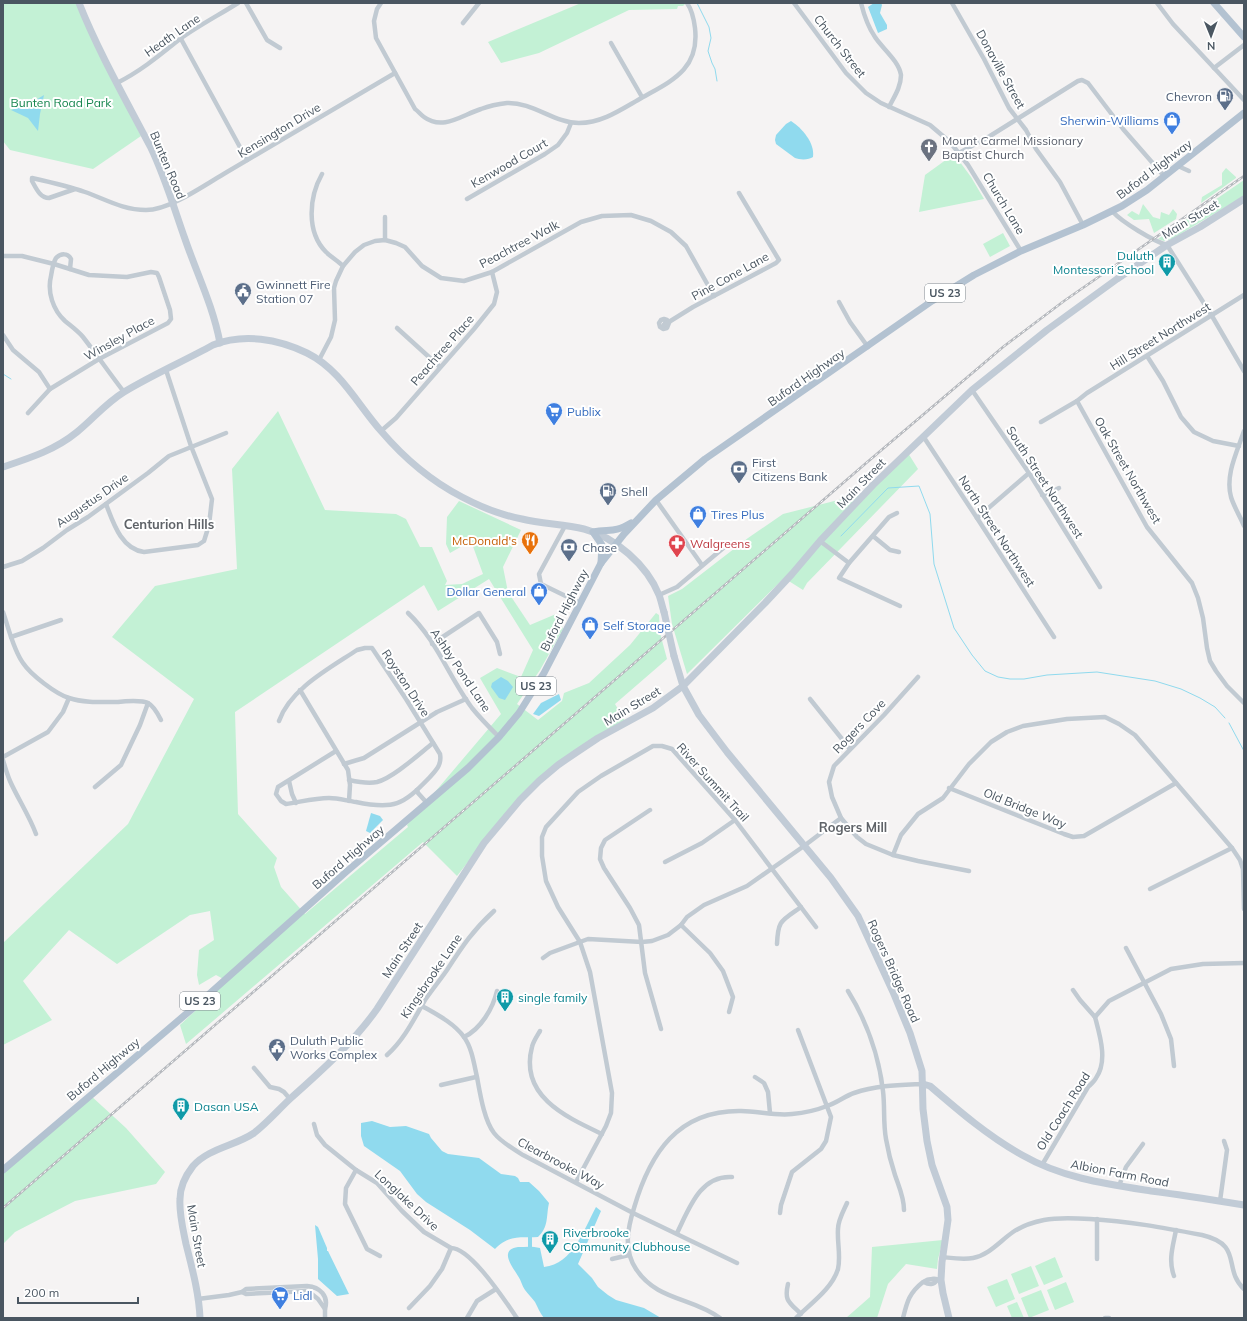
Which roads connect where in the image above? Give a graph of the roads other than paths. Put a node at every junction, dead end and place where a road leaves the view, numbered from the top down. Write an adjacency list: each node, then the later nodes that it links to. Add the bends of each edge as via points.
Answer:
1 (79, 3): 20 (street, Bunten Road, via 92,36)
2 (238, 3): 14 (street, Heath Lane)
3 (246, 3): 17 (street, via 267,40)
4 (381, 3): 19 (street, via 374,21 376,38)
5 (480, 3): 12 (street)
6 (687, 3): 21 (street, via 695,22 696,37 690,60 674,80)
7 (794, 3): 23 (street, Church Street, via 853,81 866,93)
8 (861, 3): 23 (street, via 874,36 901,74 900,85)
9 (952, 3): 25 (street, Donaville Street)
10 (1157, 3): 18 (street)
11 (1214, 3): 13 (main road)
12 (463, 24)
13 (1243, 34)
14 (181, 39): 20 (street, Heath Lane, via 131,76); 29 (street)
15 (611, 43): 21 (street)
16 (1244, 45): 18 (street)
17 (280, 48)
18 (1214, 68): 22 (street)
19 (395, 73): 26 (street, via 415,109 431,121 446,123 486,107 508,103 520,104); 29 (street, Kensington Drive)
20 (117, 82): 38 (street, Bunten Road, via 151,149)
21 (642, 97): 26 (street, via 608,117 590,122)
22 (1244, 100)
23 (889, 107): 27 (street, Church Street, via 928,123)
24 (1244, 113): 30 (main road, Buford Highway / US 23)
25 (1017, 119): 28 (street); 33 (street, via 1082,80 1088,83 1123,129); 41 (street, Donaville Street, via 1060,182)
26 (571, 123): 36 (street, Kenwood Court, via 558,145)
27 (938, 130): 28 (street, Church Lane)
28 (959, 153): 44 (street, Church Lane, via 975,174)
29 (247, 160): 38 (street, Kensington Drive)
30 (1178, 166): 31 (street); 33 (main road, Buford Highway / US 23)
31 (1188, 171)
32 (322, 174): 47 (street, via 317,183 311,214 312,227 326,252)
33 (1164, 176): 39 (main road, Buford Highway / US 23)
34 (74, 189): 34 (street, Kensington Drive, via 45,198 32,178); 38 (street, Kensington Drive, via 134,209 159,209)
35 (739, 193): 51 (street, Pine Cone Lane, via 779,260)
36 (467, 199)
37 (1244, 199): 43 (street, Main Street)
38 (173, 203): 57 (street, Bunten Road, via 213,313)
39 (1113, 212): 41 (main road, Buford Highway / US 23); 43 (street, via 1119,219 1159,243)
40 (385, 217): 42 (street)
41 (1083, 225): 44 (main road, Buford Highway / US 23)
42 (385, 240): 47 (street, via 364,245); 49 (street, Peachtree Walk, via 405,247 422,266 441,278 464,281)
43 (1167, 245): 53 (street); 66 (street, Main Street, via 1088,300)
44 (1021, 251): 58 (main road, Buford Highway / US 23, via 974,275)
45 (3, 256): 46 (street, Winsley Place, via 22,256)
46 (54, 264): 48 (street, Winsley Place); 48 (street, via 55,259 64,254 71,259); 60 (street, via 50,280 52,302 64,319 83,337)
47 (343, 266): 61 (street, via 334,288 335,320 331,337)
48 (70, 269): 60 (street, Winsley Place, via 104,277 157,273 170,310 171,319 168,322)
49 (492, 272): 51 (street, Peachtree Walk, via 581,222 602,216 630,215 651,221 671,232 686,246); 62 (street, Peachtree Place, via 497,292 494,304)
50 (1244, 295): 53 (street, Hill Street Northwest)
51 (714, 296): 54 (street, Pine Cone Lane)
52 (839, 302): 58 (street)
53 (1212, 316): 59 (street, Hill Street Northwest); 64 (street)
54 (664, 326)
55 (397, 328): 62 (street)
56 (3, 335): 65 (street, via 13,350 39,372)
57 (220, 343): 61 (street, via 244,339 266,340 290,346); 63 (street)
58 (868, 347): 81 (main road, Buford Highway / US 23, via 706,459)
59 (1147, 356): 68 (street, Hill Street Northwest); 76 (street, via 1163,381 1181,418 1194,432 1214,441)
60 (99, 360): 65 (street, Winsley Place); 67 (street)
61 (320, 360): 71 (street, via 339,378)
62 (440, 367): 71 (street, Peachtree Place, via 396,418)
63 (166, 370): 67 (street); 75 (street)
64 (1244, 371)
65 (50, 389): 69 (street, Winsley Place)
66 (972, 390): 74 (street, Main Street); 78 (street, South Street Northwest)
67 (124, 392): 77 (street, via 64,441 35,456)
68 (1077, 401): 70 (street); 116 (street, Oak Street Northwest, via 1147,527 1192,583 1203,618 1210,661 1227,686)
69 (28, 413)
70 (1041, 422)
71 (381, 431): 86 (street, via 414,465 452,492 504,514)
72 (1244, 431): 76 (street)
73 (226, 433): 75 (street, Augustus Drive)
74 (923, 436): 84 (street, North Street Northwest); 90 (street, Main Street)
75 (191, 446): 82 (street, Augustus Drive, via 169,456); 82 (street, via 212,499 204,541 198,545 139,551 130,546 116,530)
76 (1239, 446): 87 (street, via 1229,481 1232,498)
77 (3, 467)
78 (1029, 473): 80 (street, South Street Northwest); 84 (street)
79 (1059, 488): 80 (street)
80 (1042, 495): 98 (street, South Street Northwest)
81 (656, 500): 85 (main road, Buford Highway / US 23); 96 (street)
82 (106, 504): 97 (street, Augustus Drive, via 43,548 22,561)
83 (897, 513): 89 (street, via 889,517)
84 (977, 518): 106 (street, North Street Northwest)
85 (636, 521): 88 (main road, via 621,529); 91 (main road, Buford Highway / US 23)
86 (565, 526): 88 (street); 100 (street, via 538,574 541,584)
87 (1244, 526)
88 (593, 532): 91 (street); 94 (main road, via 602,545)
89 (873, 536): 93 (street, via 890,550); 95 (street)
90 (820, 541): 95 (street); 110 (street, Main Street, via 765,603)
91 (617, 543): 94 (main road, Buford Highway / US 23); 99 (street, Rogers Bridge Road, via 646,572)
92 (728, 544): 96 (street)
93 (899, 552)
94 (601, 563): 100 (main road, Buford Highway / US 23)
95 (849, 563): 101 (street, via 839,578)
96 (702, 566): 99 (street, via 677,587)
97 (3, 568)
98 (1100, 587)
99 (659, 595): 110 (street, Rogers Bridge Road, bridge)
100 (580, 603): 120 (main road, Buford Highway / US 23, via 544,673)
101 (900, 606)
102 (3, 612): 105 (street)
103 (408, 613): 107 (street, Ashby Pond Lane)
104 (61, 620): 105 (street)
105 (11, 637): 112 (street, via 22,663 32,674)
106 (1054, 637)
107 (432, 644): 108 (street, via 479,613 497,642); 113 (street, Ashby Pond Lane)
108 (500, 654)
109 (918, 677): 122 (street, Rogers Cove)
110 (683, 686): 139 (street, Rogers Bridge Road, via 698,715); 176 (street, Main Street, via 653,708 577,752 553,769 520,800 484,843 372,1015 341,1051)
111 (300, 690): 118 (street, Royston Drive); 119 (street, Royston Drive, via 357,650 372,648); 123 (street)
112 (69, 698): 115 (street, via 95,702); 124 (street, via 48,732)
113 (466, 699): 119 (street); 120 (street, Ashby Pond Lane)
114 (810, 699): 122 (street)
115 (148, 703): 117 (street); 129 (street, via 121,765)
116 (1244, 703)
117 (161, 720)
118 (279, 721)
119 (420, 722): 121 (street, Royston Drive); 125 (street, via 364,758)
120 (499, 737): 134 (main road, Buford Highway / US 23)
121 (433, 743): 127 (street, via 383,780); 131 (street, Royston Drive, via 440,754 440,764)
122 (850, 749): 136 (street, Rogers Cove, via 834,766 829,782)
123 (336, 751): 125 (street); 126 (street, Royston Drive)
124 (3, 758): 138 (street, via 9,780)
125 (344, 764): 127 (street, via 348,770)
126 (289, 780): 133 (street); 133 (street, Royston Drive, via 278,787 276,794 284,803)
127 (349, 780): 132 (street)
128 (1176, 782): 130 (street, Old Bridge Way, via 1084,836 1073,837); 130 (street, via 1135,735 1105,717 1087,717 1023,726 1007,732 991,742); 140 (street)
129 (96, 787)
130 (949, 788): 141 (street, via 943,798 918,814 901,835)
131 (417, 790): 132 (street, Royston Drive, via 402,801 386,806); 134 (street)
132 (349, 801): 133 (street, Royston Drive, via 329,798)
133 (296, 803)
134 (427, 803): 184 (main road, Buford Highway / US 23, via 199,1003)
135 (650, 810): 152 (street, via 605,840 600,853 604,868 639,926)
136 (841, 818): 139 (street); 141 (street, Rogers Cove, via 866,844)
137 (735, 820): 142 (street, via 702,843); 143 (street, River Summit Trail); 151 (street, River Summit Trail, via 672,749 662,746 653,746 637,754 578,792 546,827 542,837 542,856 546,881 558,907)
138 (36, 834)
139 (804, 846): 143 (street); 173 (street, Rogers Bridge Road, via 858,916 911,1037 922,1071)
140 (1232, 848): 145 (street); 147 (street, via 1243,869)
141 (893, 855): 144 (street, Rogers Cove)
142 (665, 862)
143 (773, 868): 146 (street, River Summit Trail); 149 (street, via 747,886 704,905 687,917)
144 (969, 871)
145 (1150, 889)
146 (801, 907): 150 (street, River Summit Trail); 153 (street, via 784,919 778,928)
147 (1244, 909)
148 (494, 911): 161 (street, Kingsbrooke Lane, via 460,949)
149 (681, 925): 152 (street, via 668,935); 162 (street, via 710,953 723,971 733,997)
150 (816, 927)
151 (580, 942): 152 (street, via 588,939); 155 (street); 180 (street, River Summit Trail, via 590,972 612,1093 611,1113)
152 (642, 942): 164 (street, via 645,973)
153 (777, 944)
154 (1126, 948): 157 (street)
155 (543, 958)
156 (1244, 963): 157 (street, via 1188,966 1171,970)
157 (1145, 983): 163 (street, via 1109,1001); 169 (street, via 1171,1039)
158 (497, 990): 167 (street, via 484,1019)
159 (1073, 990): 163 (street)
160 (848, 991): 175 (street, via 870,1035)
161 (422, 1006): 167 (street, Clearbrooke Way, via 438,1015); 168 (street, Kingsbrooke Lane, via 396,1047)
162 (729, 1012)
163 (1095, 1017): 183 (street, Old Coach Road, via 1103,1062 1097,1078 1088,1088)
164 (660, 1029)
165 (798, 1030): 177 (street)
166 (540, 1031): 180 (street, via 532,1047 529,1067 536,1090 556,1109)
167 (464, 1038): 171 (street, Clearbrooke Way, via 475,1066)
168 (387, 1055)
169 (1174, 1066)
170 (254, 1068): 176 (street, via 270,1087 279,1089)
171 (476, 1077): 174 (street); 187 (street, Clearbrooke Way, via 486,1118 494,1133 505,1144 523,1155)
172 (755, 1077): 178 (street, via 764,1083 768,1092)
173 (923, 1084): 175 (street); 183 (street, Albion Farm Road, via 930,1086 989,1134); 201 (street, Rogers Bridge Road, via 927,1141 932,1165 947,1207 948,1220)
174 (441, 1085)
175 (882, 1086): 177 (street, via 853,1093); 192 (street, via 886,1141 904,1201)
176 (290, 1099): 211 (street, Main Street, via 252,1134 204,1157 187,1175 180,1199 182,1224)
177 (828, 1106): 178 (street, via 792,1114); 194 (street, via 832,1117 826,1141 821,1149 792,1172)
178 (770, 1113): 193 (street, via 722,1112 700,1117 678,1130 655,1156 639,1190)
179 (314, 1124): 185 (street, Longlake Drive, via 316,1135 324,1145)
180 (602, 1134): 187 (street, River Summit Trail)
181 (1224, 1142): 189 (street, via 1227,1150)
182 (1143, 1144): 188 (street, via 1126,1167)
183 (1042, 1165): 188 (street, Albion Farm Road, via 1089,1181)
184 (3, 1170)
185 (356, 1170): 198 (street, Longlake Drive, via 377,1183 424,1232); 200 (street, via 346,1188 345,1204 367,1249)
186 (732, 1177): 197 (street, via 712,1180 699,1191)
187 (576, 1182): 193 (street, Clearbrooke Way)
188 (1119, 1186): 189 (street, Albion Farm Road)
189 (1220, 1201): 191 (street, Albion Farm Road)
190 (848, 1203): 214 (street, via 838,1228 839,1260 836,1272 826,1288)
191 (1244, 1205)
192 (904, 1210)
193 (632, 1213): 197 (street, Clearbrooke Way); 199 (street, via 627,1234)
194 (780, 1213)
195 (1097, 1219): 196 (street); 201 (street, via 1044,1220 1026,1225 984,1254 973,1258); 203 (street)
196 (1176, 1230): 205 (street, via 1170,1256); 209 (street, via 1209,1237 1222,1243 1229,1251 1235,1277)
197 (677, 1233): 204 (street, Clearbrooke Way)
198 (451, 1248): 208 (street, Longlake Drive, via 465,1253); 212 (street, via 442,1269 430,1286)
199 (630, 1255): 202 (street); 219 (street, via 635,1268 654,1288 703,1307)
200 (380, 1256)
201 (942, 1257): 206 (street, Rogers Bridge Road)
202 (612, 1258)
203 (1097, 1259)
204 (737, 1262)
205 (1174, 1276)
206 (939, 1280): 221 (street, via 936,1283 924,1282 910,1295); 222 (street, Rogers Bridge Road)
207 (788, 1284): 214 (street, via 787,1298)
208 (496, 1289): 217 (street, via 477,1301); 218 (street, Longlake Drive)
209 (1244, 1289)
210 (242, 1292): 211 (street); 213 (street, via 246,1294 308,1291); 213 (street, via 246,1289 314,1286 325,1296)
211 (198, 1299): 215 (street, Main Street)
212 (408, 1308)
213 (325, 1309): 216 (street)
214 (801, 1314): 220 (street)
215 (200, 1318)
216 (325, 1318)
217 (467, 1318)
218 (517, 1318)
219 (720, 1318)
220 (796, 1318)
221 (903, 1318)
222 (949, 1318)
223 (1104, 1318): 224 (street)
224 (1109, 1318)

